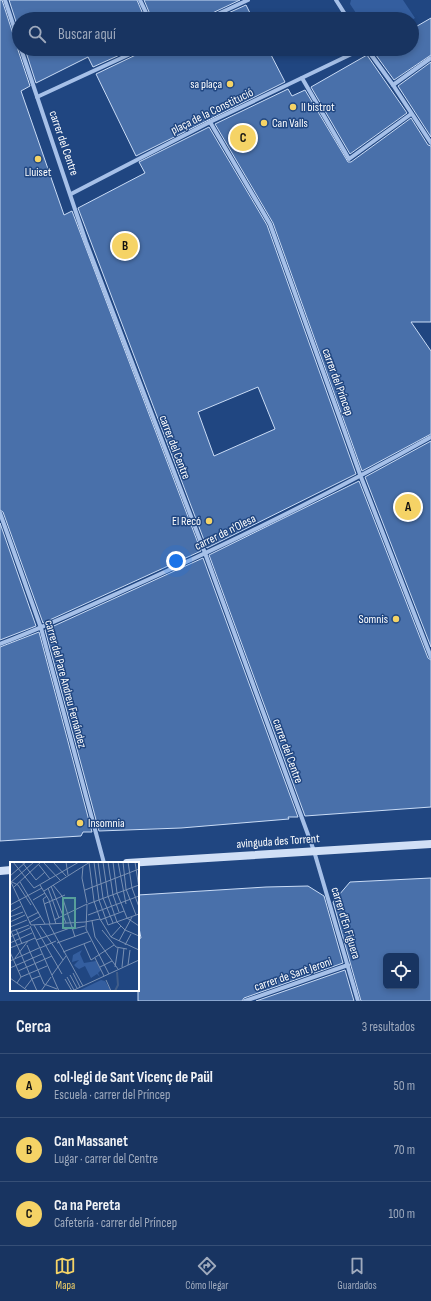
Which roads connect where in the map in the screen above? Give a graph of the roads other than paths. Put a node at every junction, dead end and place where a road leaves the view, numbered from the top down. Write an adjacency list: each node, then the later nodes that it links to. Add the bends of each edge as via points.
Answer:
1 (5, 0): 8 (street)
2 (140, 0): 5 (street)
3 (248, 0): 6 (street)
4 (336, 0): 7 (street)
5 (146, 12)
6 (222, 12)
7 (344, 12)
8 (12, 21)
9 (24, 56): 16 (street, carrer del Centre)
10 (127, 56): 16 (street)
11 (348, 56): 14 (street, plaça de la Constitució)
12 (371, 56): 15 (street)
13 (431, 58): 15 (street)
14 (302, 78): 17 (street, via 349,159); 18 (street, plaça de la Constitució)
15 (393, 85): 17 (street)
16 (37, 97): 20 (street, carrer del Centre)
17 (411, 114): 19 (street)
18 (210, 122): 20 (street, plaça de la Constitució); 22 (street, carrer del Príncep, via 270,224)
19 (431, 143)
20 (71, 194): 24 (street, carrer del Centre, via 88,249)
21 (431, 437): 22 (street, carrer de n'Olesa)
22 (361, 477): 24 (street, carrer de n'Olesa); 27 (street, carrer del Príncep)
23 (0, 513): 25 (street, carrer del Pare Andreu Fernández)
24 (205, 554): 25 (street, carrer de n'Olesa); 29 (street, carrer del Centre)
25 (41, 628): 26 (street, carrer de n'Olesa); 30 (street, carrer del Pare Andreu Fernández)
26 (0, 644)
27 (431, 657)
28 (431, 844): 29 (main road, avinguda des Torrent)
29 (314, 851): 31 (main road, avinguda des Torrent); 34 (street, carrer d'En Figuera)
30 (104, 862)
31 (139, 862)
32 (10, 870): 33 (main road)
33 (0, 871)
34 (348, 965): 35 (street, carrer de Sant Jeroni); 36 (street, carrer d'En Figuera)
35 (245, 1001)
36 (358, 1001)

